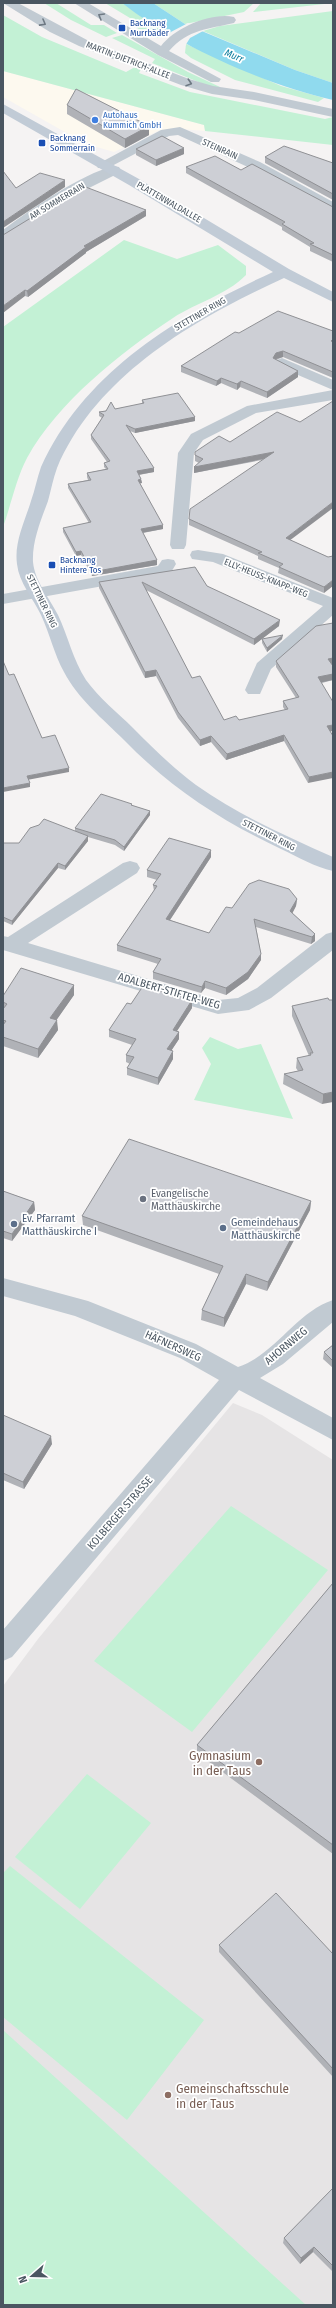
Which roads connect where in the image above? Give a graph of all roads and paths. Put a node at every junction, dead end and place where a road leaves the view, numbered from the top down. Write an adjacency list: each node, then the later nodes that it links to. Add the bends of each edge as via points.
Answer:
1 (9, 3): 5 (street, MARTIN-DIETRICH-ALLEE, one-way to 5, via 60,32 128,61 212,90)
2 (80, 3): 4 (street, MARTIN-DIETRICH-ALLEE, one-way to 2)
3 (230, 20): 4 (street, via 192,27 178,34)
4 (165, 48): 5 (street, MARTIN-DIETRICH-ALLEE, via 197,72)
5 (254, 96): 7 (street, MARTIN-DIETRICH-ALLEE)
6 (3, 108): 8 (street, PLATTENWALDALLEE)
7 (333, 113)
8 (108, 167): 9 (street, STEINRAIN, via 166,133 180,131 255,165); 10 (street, AM SOMMERRAIN, via 41,208); 11 (street, PLATTENWALDALLEE)
9 (333, 208)
10 (3, 236)
11 (284, 272): 12 (street, PLATTENWALDALLEE); 19 (street, STETTINER RING, via 205,309 160,338 104,387 75,423 51,464 25,546 26,565)
12 (333, 298)
13 (282, 363): 14 (street)
14 (333, 386)
15 (333, 395): 16 (street, via 252,409 197,437 186,453)
16 (178, 544): 17 (street, ELLY-HEUSS-KNAPP-WEG, via 190,546); 18 (street, via 161,552 162,559)
17 (198, 555): 18 (street, via 195,561 185,566); 21 (street, ELLY-HEUSS-KNAPP-WEG, via 217,558)
18 (168, 564): 19 (street, via 164,570)
19 (36, 593): 20 (street); 23 (street, STETTINER RING, via 49,616 67,663 82,687 171,775 264,835)
20 (3, 599)
21 (333, 605): 22 (street, ELLY-HEUSS-KNAPP-WEG, via 263,667)
22 (254, 690)
23 (333, 865)
24 (130, 868): 26 (street, ADALBERT-STIFTER-WEG)
25 (333, 938): 26 (street, ADALBERT-STIFTER-WEG, via 264,993 242,1005 218,1007)
26 (7, 944)
27 (3, 1287): 29 (street, HÄFNERSWEG, via 108,1318 188,1351)
28 (333, 1309): 29 (street, AHORNWEG, via 261,1367 249,1374)
29 (236, 1377): 30 (street, HÄFNERSWEG); 31 (street, KOLBERGER STRASSE)
30 (333, 1430)
31 (3, 1649)

